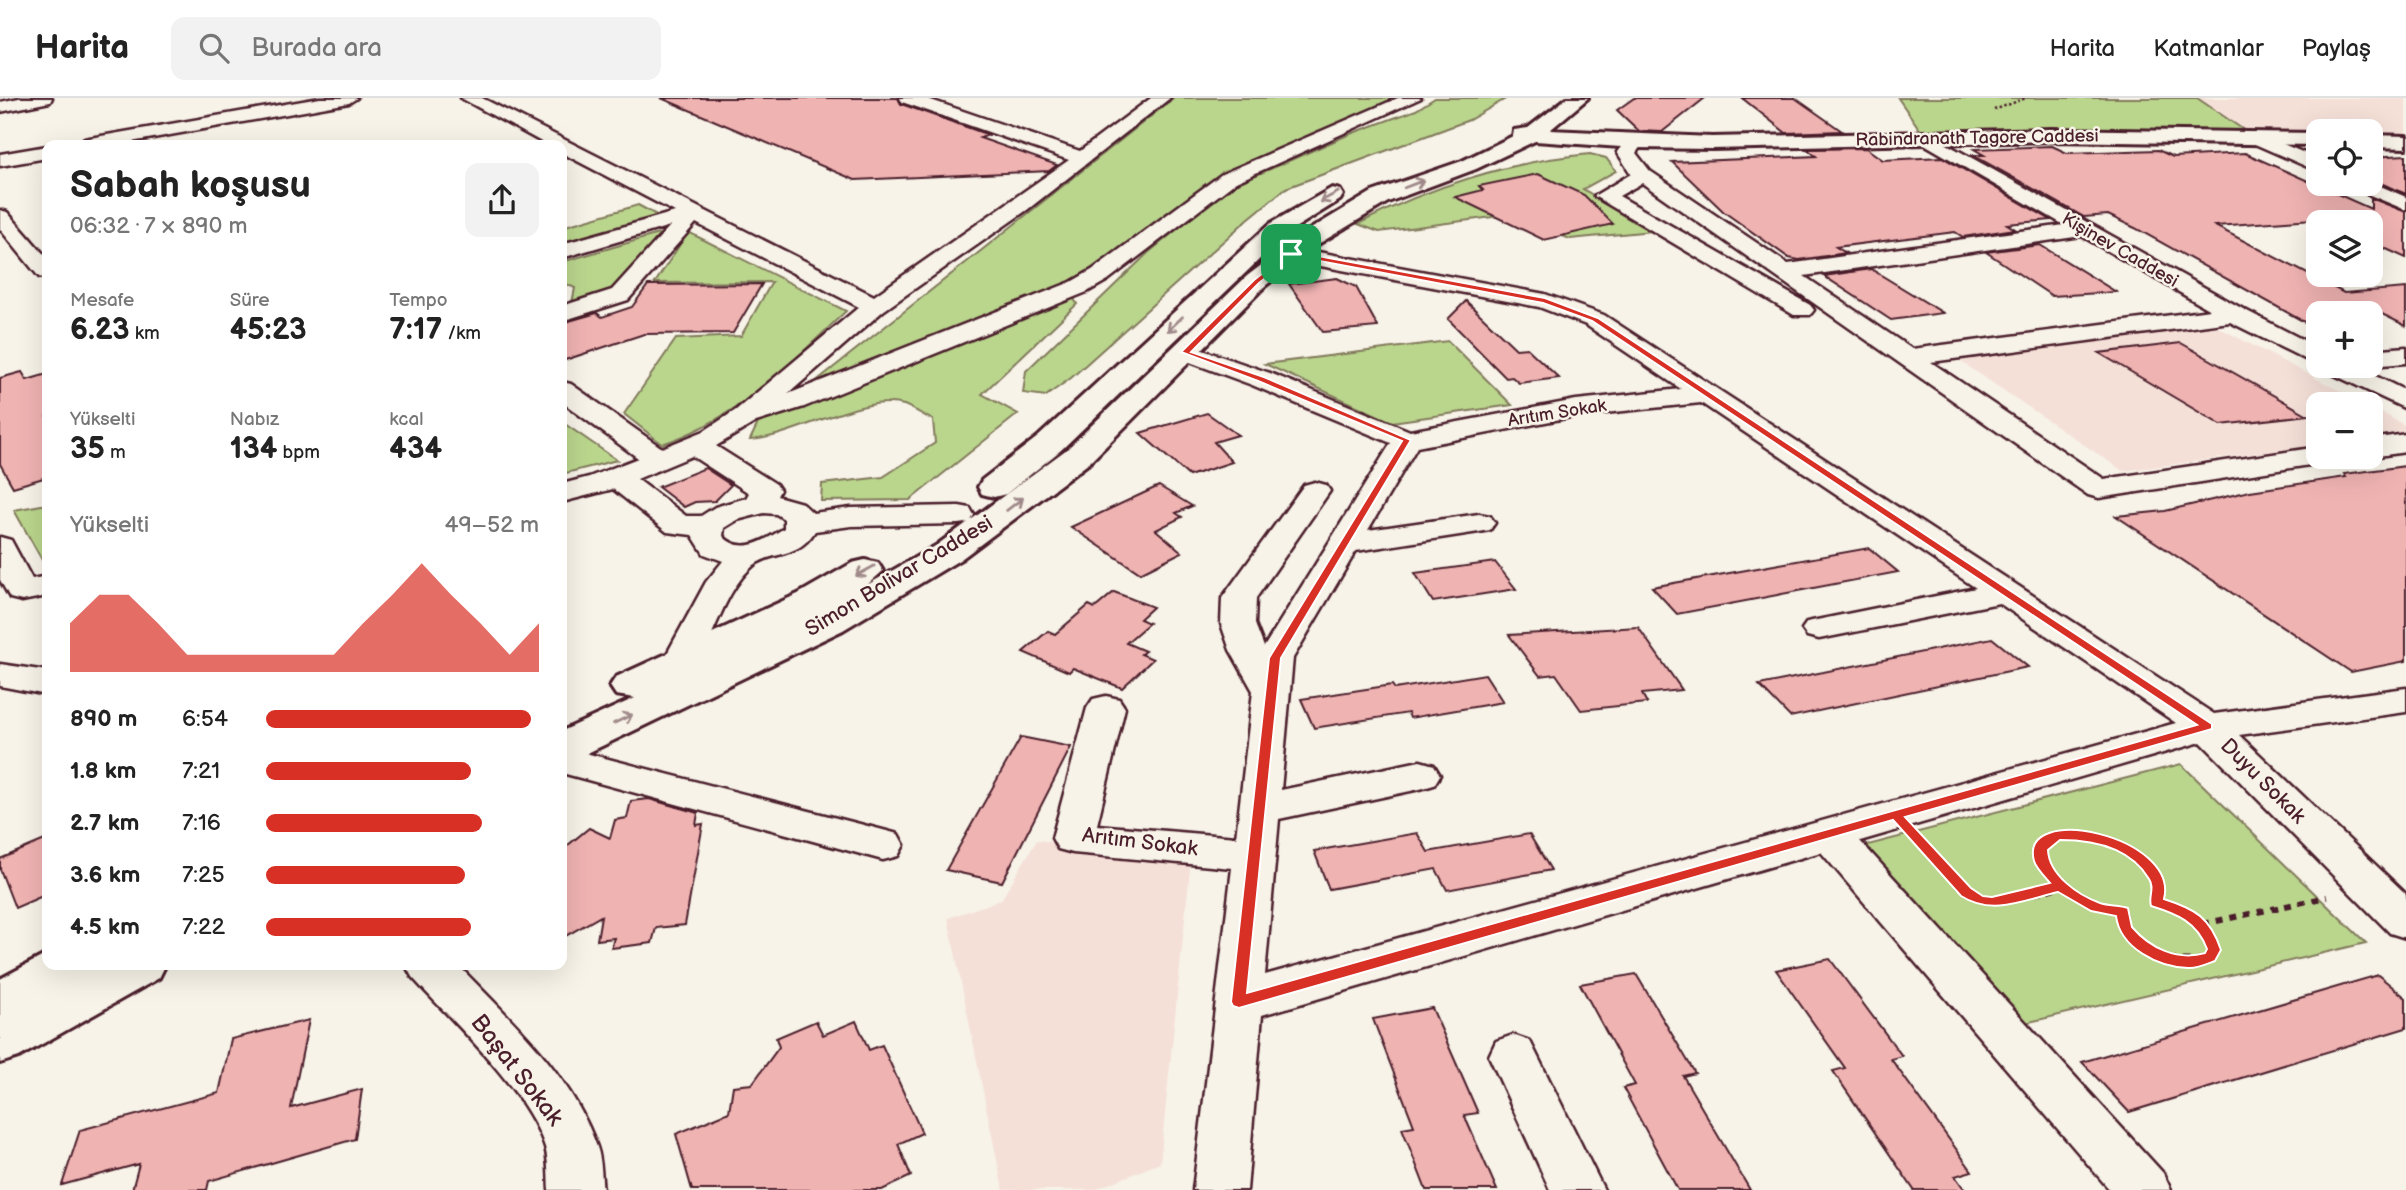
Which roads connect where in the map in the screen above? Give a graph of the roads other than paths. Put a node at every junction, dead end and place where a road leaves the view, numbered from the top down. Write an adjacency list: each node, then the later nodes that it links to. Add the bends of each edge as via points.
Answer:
1 (11, 98): 9 (street)
2 (44, 98): 11 (street)
3 (349, 98): 18 (street)
4 (469, 98): 19 (street)
5 (908, 98): 26 (street)
6 (1162, 98): 26 (street)
7 (1413, 98): 55 (street, via 1229,178 1079,287)
8 (1579, 98): 10 (main road, Simon Bolivar Caddesi)
9 (0, 100)
10 (1543, 106): 12 (main road, Simon Bolivar Caddesi); 13 (main road, Simon Bolivar Caddesi); 21 (main road)
11 (0, 107)
12 (1492, 129): 13 (main road, Rabindranath Tagore Caddesi)
13 (1534, 134): 21 (main road, Rabindranath Tagore Caddesi); 29 (main road, Simon Bolivar Caddesi)
14 (1925, 137): 15 (main road, Rabindranath Tagore Caddesi); 21 (main road, Rabindranath Tagore Caddesi); 38 (street, Kişinev Caddesi)
15 (2254, 137): 16 (main road, Rabindranath Tagore Caddesi); 28 (street)
16 (2285, 138): 17 (main road, Rabindranath Tagore Caddesi); 23 (street)
17 (2306, 139)
18 (112, 140)
19 (551, 140)
20 (2383, 141): 22 (main road)
21 (1634, 142): 29 (main road, Rabindranath Tagore Caddesi); 30 (street, via 1626,152)
22 (2406, 142)
23 (2306, 147)
24 (567, 148): 36 (street)
25 (42, 153): 27 (street)
26 (1082, 158): 43 (street)
27 (0, 160)
28 (2306, 160)
29 (1469, 165): 40 (main road, Simon Bolivar Caddesi, one-way to 29, via 1363,205)
30 (1643, 175): 42 (street); 49 (street, via 1604,196 1802,310)
31 (2383, 180): 33 (street)
32 (1356, 184): 66 (main road, Simon Bolivar Caddesi, one-way to 66, via 1279,228 1049,443)
33 (2406, 190)
34 (2383, 194): 35 (street)
35 (2406, 204)
36 (694, 213): 39 (street); 43 (street); 44 (street, via 620,296)
37 (0, 216): 41 (street)
38 (2083, 229): 42 (street); 45 (street, Kişinev Caddesi)
39 (567, 250)
40 (1291, 254): 47 (main road, Simon Bolivar Caddesi, via 1256,281); 53 (street, Duyu Sokak, via 1570,309 1595,320)
41 (42, 266)
42 (1783, 272): 49 (street)
43 (875, 306): 55 (street)
44 (567, 312)
45 (2234, 314): 46 (street, Kişinev Caddesi); 49 (street)
46 (2306, 351)
47 (1185, 352): 56 (street); 84 (main road, Simon Bolivar Caddesi, one-way to 47, via 830,622 949,552 1078,456)
48 (2406, 355): 50 (street)
49 (1908, 357): 60 (street, via 2099,489)
50 (2383, 357)
51 (2359, 378): 54 (street)
52 (567, 394): 61 (street)
53 (1709, 394): 56 (street, Arıtım Sokak, via 1576,408); 74 (street, Duyu Sokak)
54 (2406, 401)
55 (746, 416): 58 (street)
56 (1407, 440): 70 (street)
57 (2406, 443): 59 (street)
58 (694, 445): 61 (street); 65 (street, via 765,490)
59 (2383, 447)
60 (2306, 458)
61 (658, 459): 62 (street)
62 (616, 477): 64 (street); 69 (street, via 678,525)
63 (1315, 491): 79 (street, via 1239,598 1238,624)
64 (567, 492)
65 (758, 504): 68 (street, via 795,510); 69 (street, via 730,511)
66 (959, 514): 68 (street, via 851,517); 76 (main road, Simon Bolivar Caddesi, one-way to 76, via 811,602)
67 (1479, 523): 70 (street)
68 (802, 524): 72 (street, via 799,532 779,547)
69 (709, 526): 72 (street, via 708,544)
70 (1345, 542): 79 (street, via 1275,658)
71 (0, 547): 73 (street, via 22,591)
72 (746, 555): 76 (street, via 722,582)
73 (42, 587)
74 (2007, 593): 75 (street); 83 (street, Duyu Sokak)
75 (1819, 629)
76 (681, 661): 82 (main road, Simon Bolivar Caddesi)
77 (0, 675): 78 (street)
78 (42, 682)
79 (1270, 689): 87 (street)
80 (2406, 701): 83 (street)
81 (1106, 708): 90 (street, Arıtım Sokak, via 1073,838)
82 (567, 717)
83 (2208, 727): 88 (street); 91 (street, Duyu Sokak)
84 (567, 746)
85 (567, 761): 89 (street)
86 (1420, 775): 87 (street)
87 (1258, 809): 90 (street)
88 (1829, 834): 95 (street); 102 (street)
89 (883, 845)
90 (1253, 854): 95 (street)
91 (2406, 921)
92 (63, 970): 96 (main road)
93 (130, 970): 97 (main road)
94 (433, 970): 99 (street, Başat Sokak, via 515,1060 558,1116 572,1149)
95 (1239, 1002): 100 (street)
96 (0, 1003)
97 (0, 1041)
98 (1513, 1056): 101 (street)
99 (576, 1190)
100 (1220, 1190)
101 (1577, 1190)
102 (2144, 1190)

